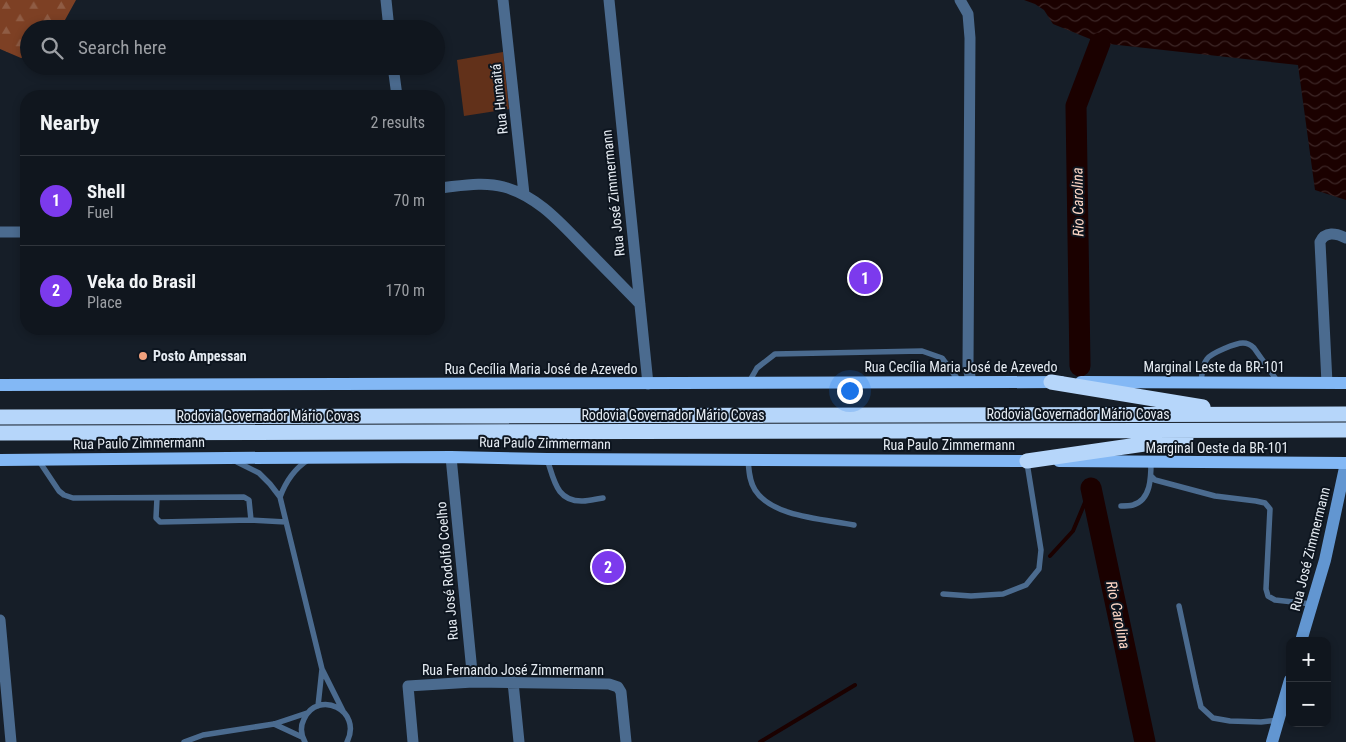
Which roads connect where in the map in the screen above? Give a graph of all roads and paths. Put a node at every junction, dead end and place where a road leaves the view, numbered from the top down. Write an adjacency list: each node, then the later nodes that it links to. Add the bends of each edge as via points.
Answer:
1 (386, 0): 5 (street)
2 (503, 0): 9 (street, Rua Humaitá)
3 (609, 0): 13 (street, Rua José Zimmermann)
4 (960, 0): 14 (street, via 968,14 970,38)
5 (388, 20)
6 (395, 75): 7 (street)
7 (396, 90)
8 (445, 187): 9 (street, via 492,185)
9 (524, 194): 13 (street, via 560,222)
10 (0, 232): 11 (street)
11 (20, 232)
12 (1346, 238): 19 (street, via 1329,234 1320,242)
13 (640, 304): 22 (street, Rua José Zimmermann)
14 (966, 382): 15 (main road, Rua Cecília Maria José de Azevedo); 20 (main road, Rua Cecília Maria José de Azevedo); 20 (lane, via 942,358 922,351 775,354 757,368)
15 (1050, 382): 16 (main road, Rua Cecília Maria José de Azevedo); 24 (highway)
16 (1082, 382): 17 (main road, Marginal Leste da BR-101)
17 (1201, 382): 18 (main road, Marginal Leste da BR-101); 18 (lane, via 1207,359 1242,343 1254,348)
18 (1278, 382): 19 (main road, Marginal Leste da BR-101)
19 (1327, 382): 21 (main road, Marginal Leste da BR-101)
20 (748, 383): 22 (main road, Rua Cecília Maria José de Azevedo)
21 (1346, 383)
22 (648, 384): 23 (main road, Rua Cecília Maria José de Azevedo)
23 (0, 385)
24 (1247, 414): 25 (highway, Rodovia Governador Mário Covas); 26 (highway, Rodovia Governador Mário Covas)
25 (1346, 414)
26 (0, 417)
27 (1242, 430): 28 (highway, Rodovia Governador Mário Covas); 29 (highway, Rodovia Governador Mário Covas); 37 (highway)
28 (1346, 430)
29 (0, 433)
30 (451, 457): 32 (main road, Rua Paulo Zimmermann); 33 (main road, Rua Paulo Zimmermann); 55 (street, Rua José Rodolfo Coelho)
31 (228, 458): 32 (main road, Rua Paulo Zimmermann); 35 (main road, Rua Paulo Zimmermann); 42 (lane, via 259,473)
32 (311, 458): 42 (lane, via 292,474)
33 (547, 459): 36 (main road, Rua Paulo Zimmermann); 44 (lane, via 560,493 567,499)
34 (0, 460): 35 (main road, Rua Paulo Zimmermann)
35 (38, 460): 43 (lane, via 64,495 78,498)
36 (748, 460): 37 (main road, Rua Paulo Zimmermann); 48 (lane, via 754,489 773,506 796,514)
37 (1027, 460): 38 (main road, Rua Paulo Zimmermann); 49 (lane, via 1041,550 1039,569 1026,585 1003,594)
38 (1089, 462): 39 (main road, Marginal Oeste da BR-101)
39 (1151, 462): 40 (main road, Marginal Oeste da BR-101); 41 (lane)
40 (1346, 463): 50 (main road, Rua José Zimmermann)
41 (1151, 476): 45 (lane, via 1146,495 1140,502); 50 (lane, via 1215,496 1265,503 1270,510 1268,596 1275,600)
42 (280, 497): 47 (lane)
43 (157, 498): 46 (lane, via 244,497 249,500); 46 (lane, via 156,518 160,522)
44 (603, 498)
45 (1121, 506)
46 (250, 520): 47 (lane)
47 (286, 522): 54 (lane)
48 (854, 525)
49 (943, 594)
50 (1312, 604): 53 (main road, Rua José Zimmermann)
51 (1179, 606): 61 (lane, via 1201,707 1213,718 1230,721)
52 (0, 620): 64 (street)
53 (1302, 637)
54 (322, 669): 58 (lane); 59 (lane)
55 (473, 682): 56 (street, Rua Fernando José Zimmermann); 67 (street, Rua Fernando José Zimmermann, via 408,686)
56 (513, 682): 68 (street); 69 (street, Rua Fernando José Zimmermann, via 609,684 618,687)
57 (1289, 682): 61 (main road)
58 (318, 706): 59 (lane, via 331,705); 60 (lane)
59 (343, 711): 66 (lane, via 351,728)
60 (307, 713): 62 (lane); 63 (lane, via 302,725)
61 (1279, 720): 70 (main road)
62 (274, 724): 63 (lane); 65 (lane, via 203,735)
63 (303, 740)
64 (11, 742)
65 (184, 742)
66 (347, 742)
67 (413, 742)
68 (519, 742)
69 (626, 742)
70 (1272, 742)

